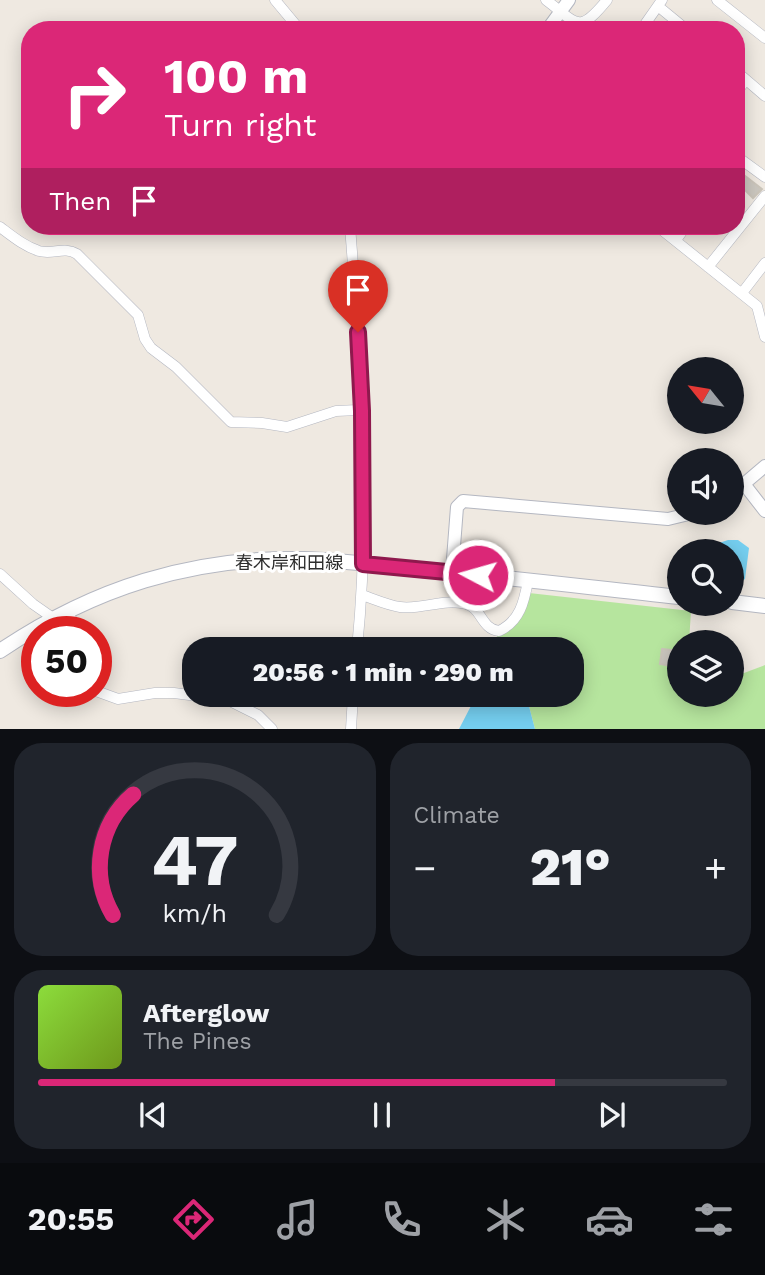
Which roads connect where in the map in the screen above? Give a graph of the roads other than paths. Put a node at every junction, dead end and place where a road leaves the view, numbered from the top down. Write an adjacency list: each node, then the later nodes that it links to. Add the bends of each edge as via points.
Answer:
1 (275, 0): 7 (street)
2 (547, 0): 6 (street)
3 (607, 0): 9 (street)
4 (717, 0): 12 (street)
5 (661, 3): 10 (street); 11 (street)
6 (565, 5): 8 (street)
7 (292, 21)
8 (553, 21)
9 (588, 21)
10 (647, 21)
11 (678, 21)
12 (744, 21)
13 (745, 22): 14 (street)
14 (765, 38)
15 (746, 80): 16 (street)
16 (765, 96)
17 (745, 162): 18 (street)
18 (765, 177)
19 (765, 196): 20 (street)
20 (745, 221)
21 (0, 227): 32 (street, via 40,251 65,249 77,254 138,315 151,348 177,367 231,422 287,427 336,411)
22 (351, 235): 37 (street, via 362,411)
23 (669, 235): 26 (street)
24 (680, 235): 26 (street)
25 (734, 235): 28 (street)
26 (676, 240): 28 (street)
27 (765, 263): 29 (street)
28 (708, 267): 29 (street)
29 (742, 293): 30 (street)
30 (763, 315): 31 (street)
31 (765, 337)
32 (358, 410)
33 (765, 466): 34 (street)
34 (744, 484): 35 (street)
35 (765, 511)
36 (667, 519): 38 (street, via 463,501 457,507)
37 (363, 564): 38 (main road, 春木岸和田線); 41 (street); 45 (main road, 春木岸和田線, via 274,559 204,566 128,584)
38 (452, 572): 40 (main road, 春木岸和田線)
39 (0, 574): 45 (street, via 33,604)
40 (528, 581): 41 (street, via 521,610 499,631 489,628 472,606 464,603 401,607); 42 (main road, 春木岸和田線)
41 (362, 595): 46 (street)
42 (667, 596)
43 (744, 603): 44 (main road)
44 (765, 606)
45 (60, 614): 47 (main road, 春木岸和田線)
46 (358, 637)
47 (0, 651)
48 (112, 697): 50 (street, via 174,693 228,700 258,715)
49 (352, 707): 51 (street)
50 (272, 729)
51 (351, 729)

